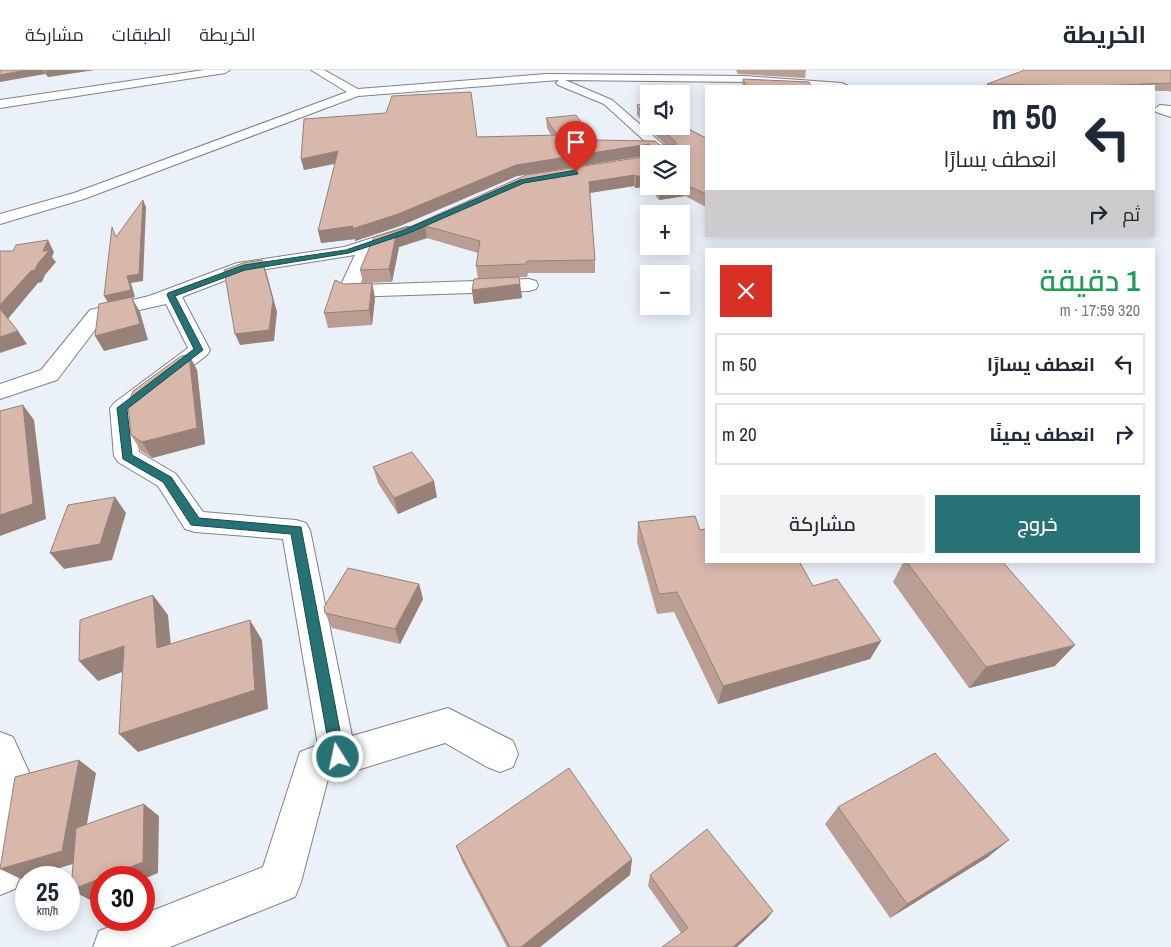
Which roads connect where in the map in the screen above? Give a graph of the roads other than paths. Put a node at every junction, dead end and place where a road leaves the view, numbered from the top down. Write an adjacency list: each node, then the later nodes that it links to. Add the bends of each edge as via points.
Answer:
1 (224, 70): 7 (street)
2 (316, 70): 6 (street)
3 (611, 74): 4 (street); 5 (street)
4 (547, 77): 6 (street); 8 (street, via 608,102)
5 (828, 85)
6 (356, 93): 9 (street, via 79,196)
7 (0, 104)
8 (657, 145)
9 (0, 219)
10 (424, 224): 11 (street)
11 (368, 245): 12 (street, via 348,291); 13 (street, via 347,252 244,268)
12 (530, 285)
13 (171, 295): 14 (street, via 97,314 49,375); 17 (street, via 199,350 122,408 127,456 167,480 195,522 296,530)
14 (0, 392)
15 (0, 750): 18 (street, via 14,781)
16 (500, 754): 17 (street, via 448,724)
17 (338, 757): 19 (street, via 313,764 280,882)
18 (0, 874)
19 (115, 947)

